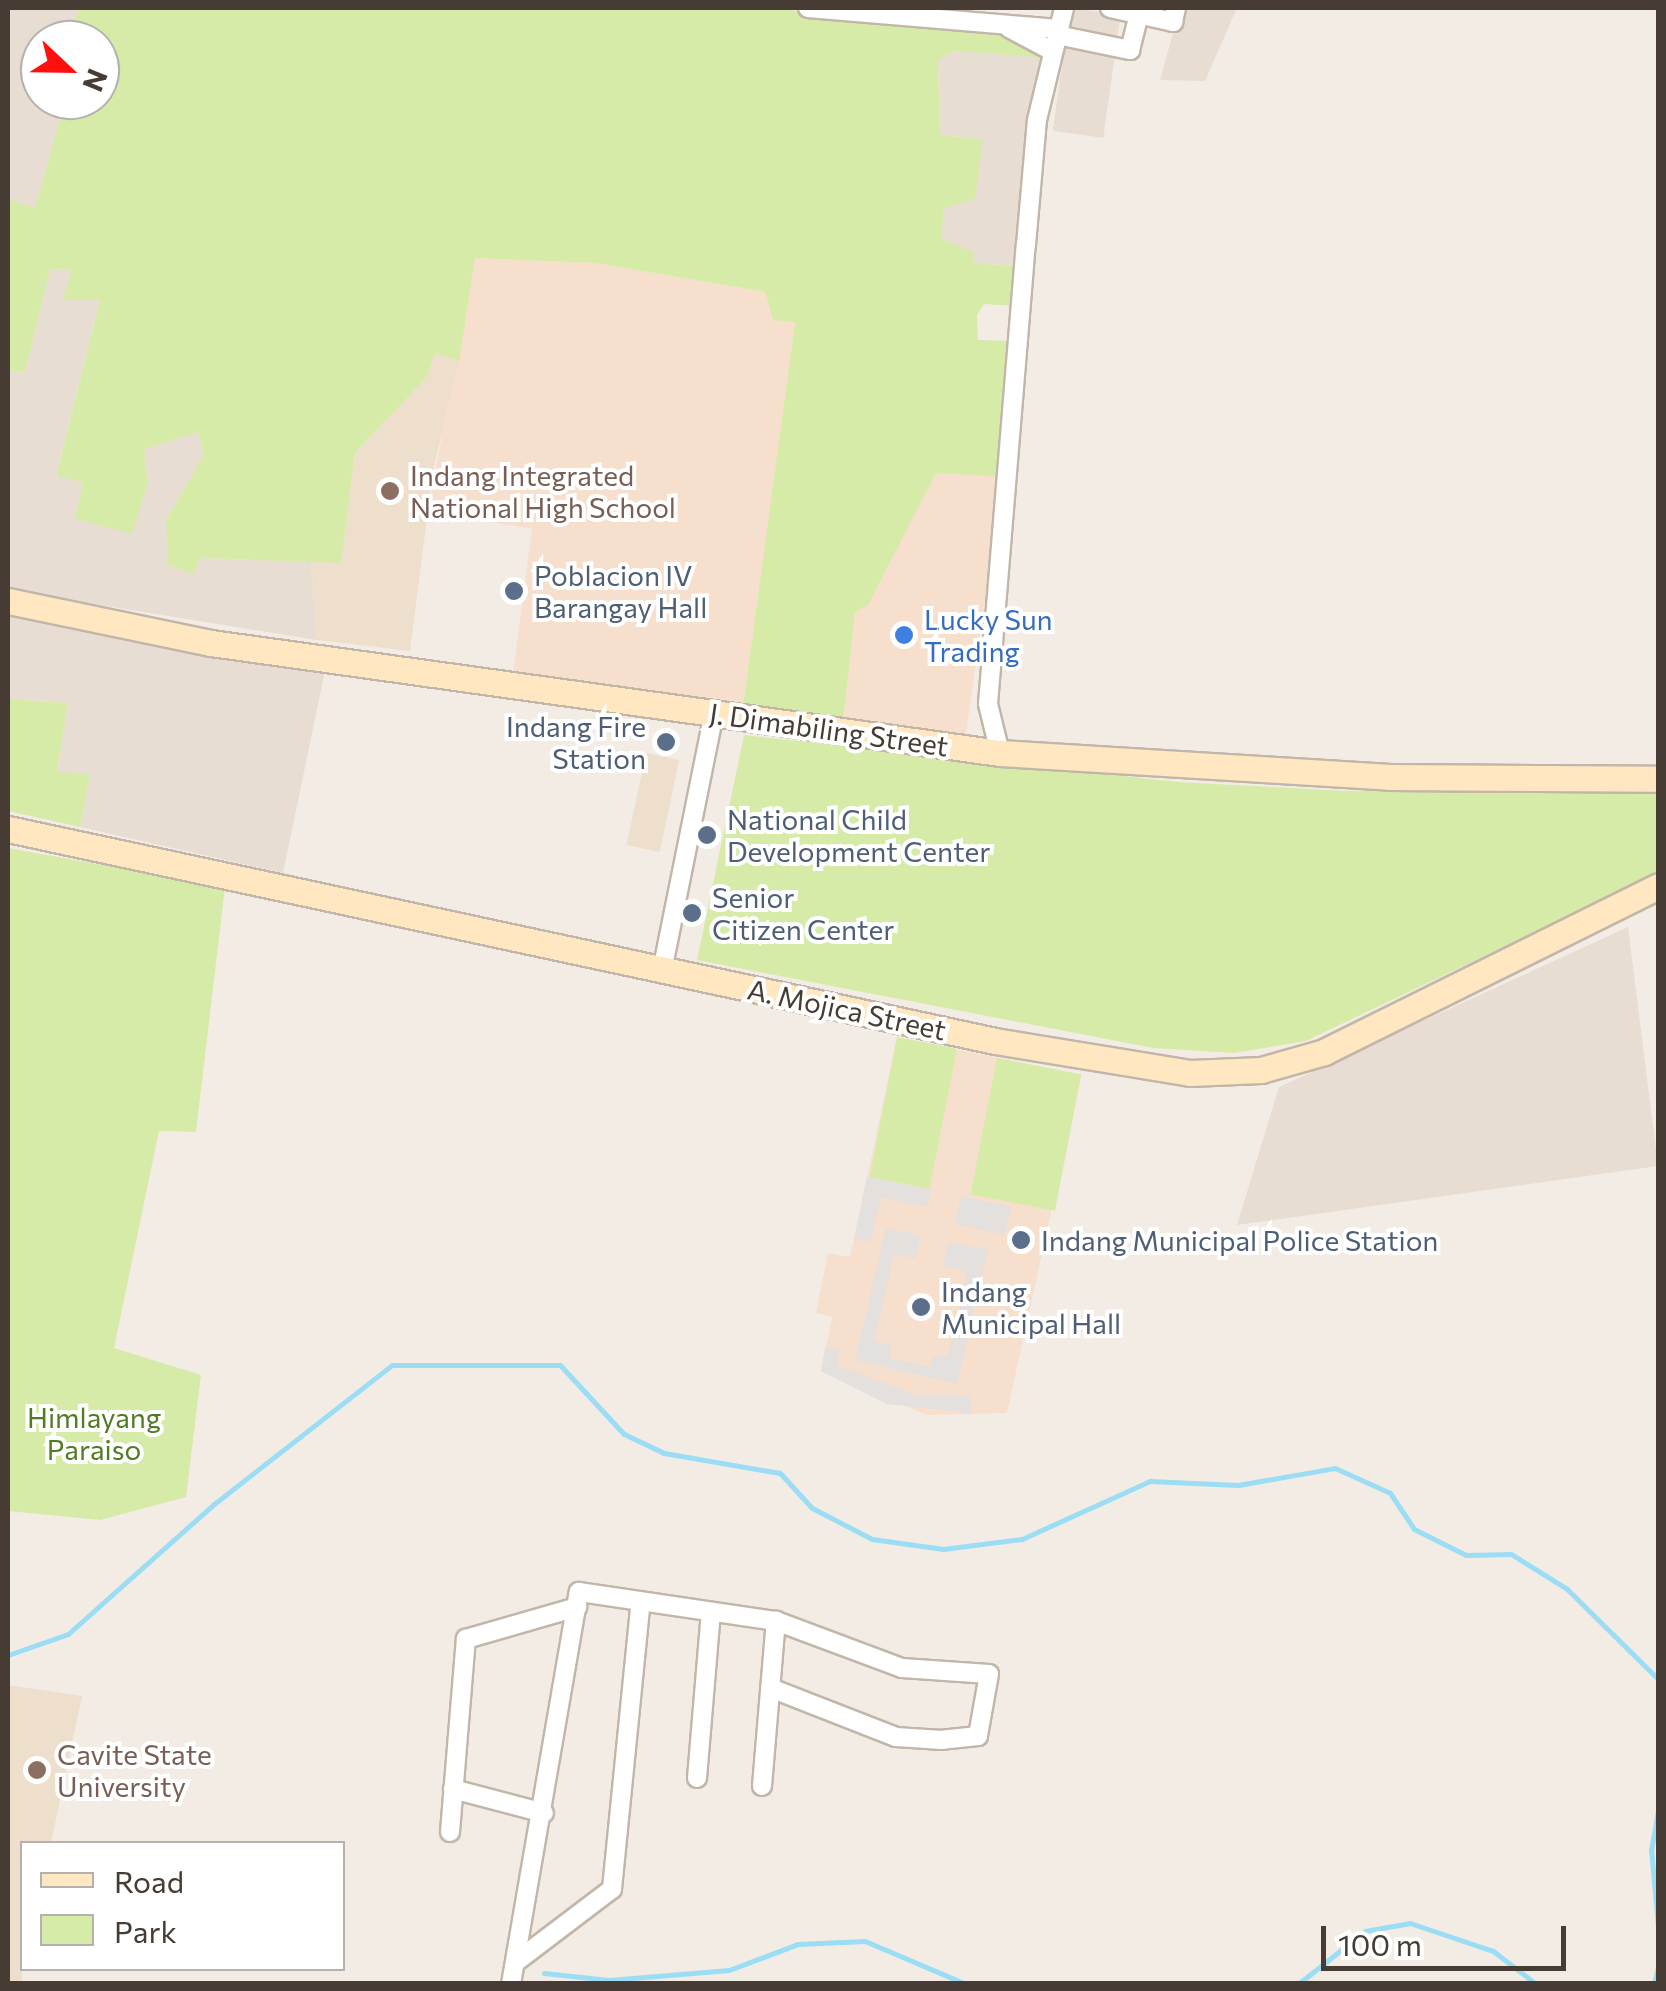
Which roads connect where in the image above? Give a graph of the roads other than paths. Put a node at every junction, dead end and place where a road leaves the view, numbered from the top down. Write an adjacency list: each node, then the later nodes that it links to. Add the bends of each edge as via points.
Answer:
1 (808, 8): 6 (street)
2 (1064, 8): 6 (street)
3 (1110, 8): 4 (street)
4 (1139, 14): 5 (street); 6 (street, via 1130,50)
5 (1170, 21)
6 (1056, 38): 9 (street, via 1037,120 988,704)
7 (8, 601): 8 (main road, J. Dimabiling Street, via 211,642)
8 (714, 713): 9 (main road, J. Dimabiling Street); 13 (street)
9 (1000, 752): 10 (main road, J. Dimabiling Street, via 1353,775)
10 (1658, 780)
11 (8, 829): 13 (main road, A. Mojica Street)
12 (1658, 886): 13 (main road, A. Mojica Street, via 1340,1045 1242,1072 1137,1069)
13 (662, 971)
14 (642, 1601): 15 (street, via 580,1592); 16 (street); 24 (street, via 612,1889)
15 (577, 1607): 21 (street, via 466,1639); 22 (street)
16 (711, 1613): 17 (street); 19 (street)
17 (776, 1621): 18 (street); 18 (street, via 892,1666 989,1674 978,1736 942,1740 896,1737)
18 (770, 1688): 20 (street)
19 (697, 1778)
20 (762, 1786)
21 (453, 1790): 22 (street); 23 (street)
22 (544, 1813): 24 (street)
23 (450, 1832)
24 (517, 1961): 25 (street)
25 (510, 1984)

